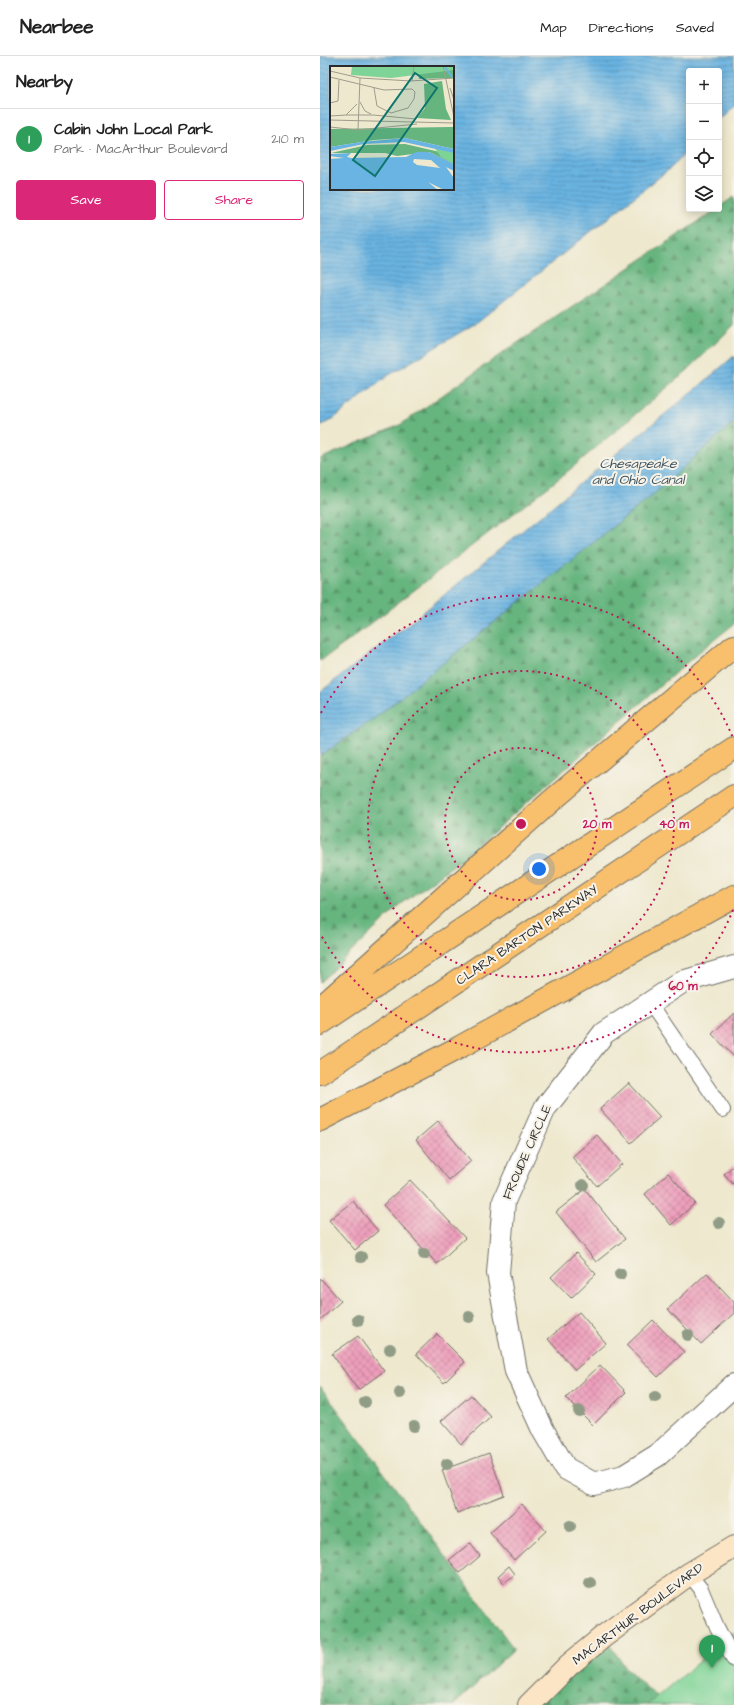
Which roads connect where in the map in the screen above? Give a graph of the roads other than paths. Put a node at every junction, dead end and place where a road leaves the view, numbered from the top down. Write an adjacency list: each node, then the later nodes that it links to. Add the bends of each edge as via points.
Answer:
1 (734, 646): 7 (main road, via 548,803)
2 (734, 748): 8 (main road)
3 (734, 796): 9 (main road, CLARA BARTON PARKWAY)
4 (734, 896): 11 (main road, via 458,1048)
5 (734, 967): 6 (street, FROUDE CIRCLE, via 682,982)
6 (650, 1003): 10 (lane); 12 (street, FROUDE CIRCLE, via 604,1033 545,1108 504,1201 498,1273 516,1371 543,1430 566,1468 594,1484 624,1476 658,1455)
7 (320, 1008)
8 (320, 1024)
9 (320, 1073)
10 (723, 1110)
11 (320, 1120)
12 (734, 1385)
13 (734, 1547): 14 (main road, MACARTHUR BOULEVARD)
14 (689, 1574): 15 (lane, via 701,1589); 16 (main road, MACARTHUR BOULEVARD, via 568,1665)
15 (734, 1660)
16 (529, 1705)

